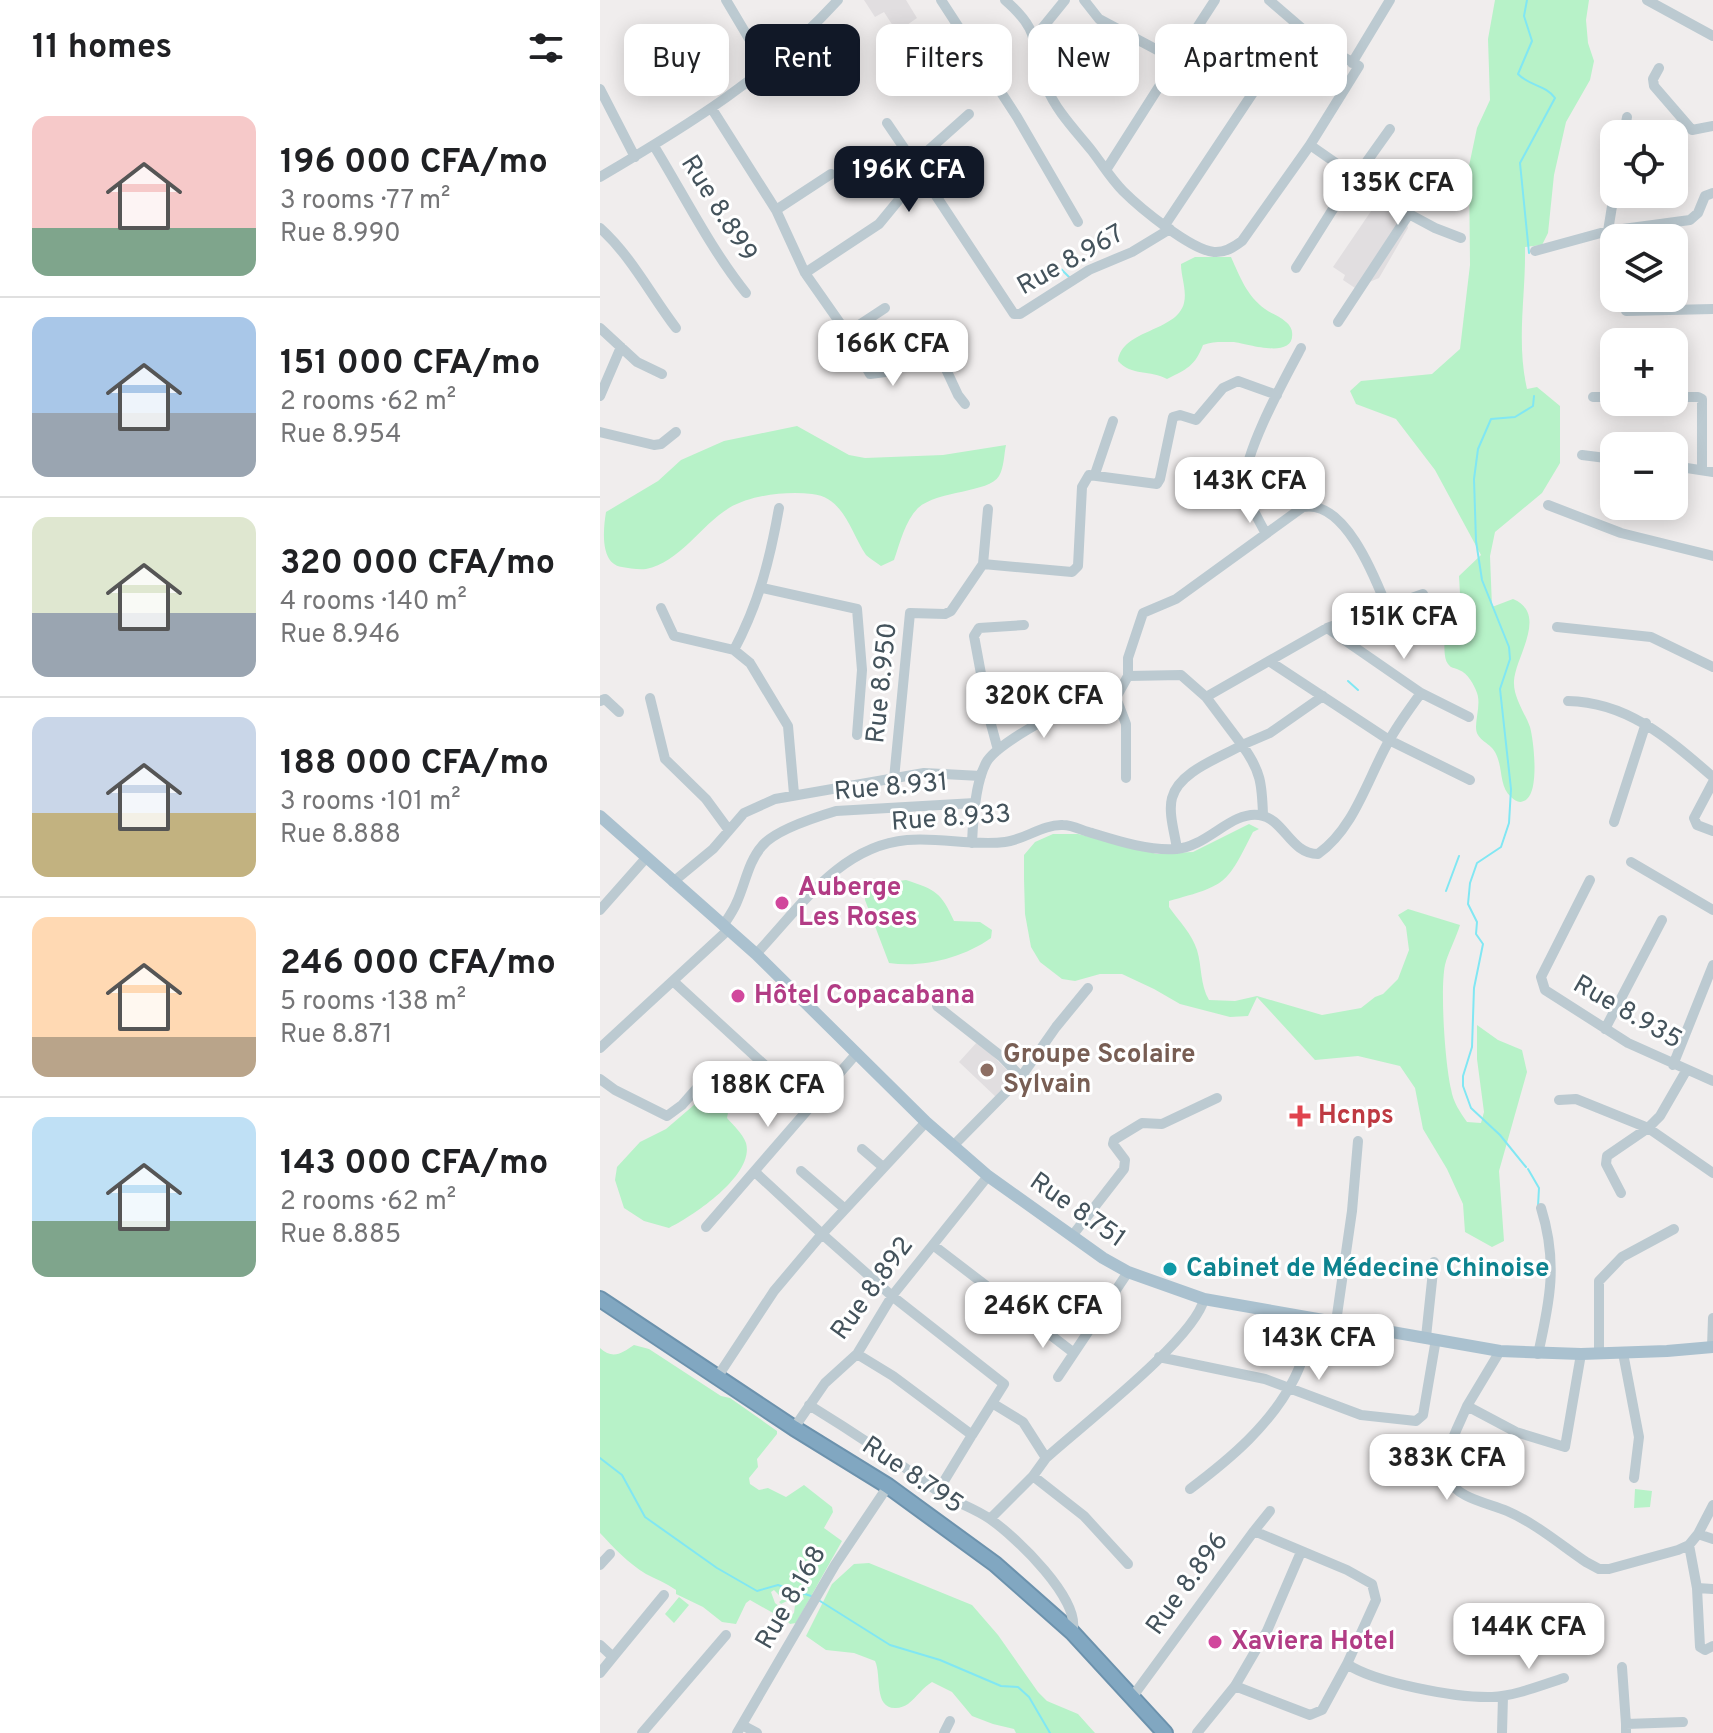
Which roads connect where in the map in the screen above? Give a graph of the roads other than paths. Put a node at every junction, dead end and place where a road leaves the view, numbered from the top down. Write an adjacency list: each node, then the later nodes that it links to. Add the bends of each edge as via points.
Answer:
1 (726, 0): 16 (street)
2 (838, 0): 11 (street)
3 (941, 0): 46 (street)
4 (1005, 0): 12 (street)
5 (1065, 0): 13 (street)
6 (1084, 0): 18 (street, via 1099,19)
7 (1215, 0): 14 (street)
8 (1269, 0): 15 (street)
9 (1390, 0): 20 (street)
10 (1647, 0): 17 (street)
11 (817, 24)
12 (1029, 24)
13 (1046, 24)
14 (1199, 24)
15 (1297, 24)
16 (745, 32)
17 (1713, 36)
18 (1155, 49)
19 (1347, 60): 20 (street)
20 (1352, 63): 34 (street, via 1359,66)
21 (1659, 68): 32 (street, via 1654,86 1692,130)
22 (745, 85): 27 (street)
23 (600, 89): 36 (street)
24 (1155, 93): 38 (street)
25 (1053, 96): 38 (street)
26 (1252, 96): 48 (street)
27 (712, 109): 35 (street); 44 (street)
28 (969, 114): 37 (street)
29 (1627, 117): 30 (street)
30 (1626, 120)
31 (887, 123): 37 (street)
32 (1713, 126)
33 (1390, 129): 41 (street)
34 (1310, 145): 41 (street); 48 (street, via 1256,225 1235,246 1214,252 1199,248)
35 (654, 146): 36 (street); 55 (street, Rue 8.899)
36 (635, 157): 42 (street)
37 (914, 163): 39 (street)
38 (1106, 170): 48 (street)
39 (921, 173): 48 (street, Rue 8.967, via 1014,314 1089,270 1132,252); 54 (street, via 879,224)
40 (831, 174): 44 (street)
41 (1356, 176): 45 (street); 53 (street)
42 (600, 177)
43 (1713, 193): 47 (street, via 1705,196 1690,220)
44 (776, 210): 54 (street)
45 (1409, 214): 51 (street); 59 (street)
46 (1078, 222)
47 (1660, 224)
48 (1167, 227)
49 (600, 228): 61 (street, via 637,268)
50 (1600, 233): 52 (street)
51 (1461, 238)
52 (1535, 251)
53 (1296, 268)
54 (805, 273): 62 (street)
55 (746, 293)
56 (885, 308): 62 (street)
57 (1713, 309): 58 (street)
58 (1688, 310)
59 (1338, 322)
60 (600, 328): 63 (street)
61 (676, 328)
62 (847, 333): 71 (street, via 870,374 893,371 937,350)
63 (621, 347): 65 (street); 67 (street)
64 (1301, 348): 66 (street)
65 (662, 374)
66 (1277, 395): 78 (street, via 1238,381 1223,388 1196,420 1173,417 1157,484); 82 (street, via 1245,477 1245,489)
67 (600, 396)
68 (1593, 397): 69 (street)
69 (1600, 397)
70 (1688, 397): 77 (street, via 1702,399)
71 (965, 404)
72 (1113, 421): 78 (street)
73 (600, 432): 74 (street, via 654,445)
74 (676, 432)
75 (1582, 455): 76 (street)
76 (1600, 457)
77 (1707, 471)
78 (1095, 474): 84 (street, via 1082,487 1076,570)
79 (1548, 505): 83 (street, via 1621,533)
80 (779, 508): 85 (street)
81 (988, 509): 84 (street)
82 (1266, 534): 87 (street, via 1303,507 1320,508 1337,519 1369,563); 95 (street, via 1176,599 1143,613 1128,658)
83 (1713, 556)
84 (983, 564): 112 (street, Rue 8.950, via 951,611 910,613)
85 (762, 588): 92 (street); 106 (street, via 857,609 862,670)
86 (1423, 594): 87 (street)
87 (1386, 605): 91 (street)
88 (661, 608): 92 (street, via 674,636)
89 (1024, 625): 109 (street, via 979,628 974,636)
90 (1557, 627): 94 (street, via 1651,637)
91 (1327, 628): 93 (street); 96 (street)
92 (734, 650): 115 (street, via 750,663 788,726)
93 (1269, 661): 97 (street); 98 (street)
94 (1713, 667)
95 (1128, 676): 98 (street, via 1181,675); 101 (street)
96 (1421, 693): 104 (street); 107 (street)
97 (1323, 696): 107 (street); 108 (street, via 1270,733)
98 (1206, 697): 108 (street)
99 (650, 698): 120 (street, via 665,759)
100 (600, 701): 103 (street, via 605,699)
101 (1114, 701): 109 (street, via 1068,708); 111 (street, via 1126,724)
102 (1568, 701): 105 (street, via 1599,703)
103 (619, 712)
104 (1469, 717)
105 (1646, 723): 114 (street); 119 (street)
106 (857, 735)
107 (1389, 740): 113 (street); 117 (street, via 1338,836 1318,854 1299,849)
108 (1242, 745): 117 (street, via 1260,777); 123 (street, via 1185,777 1177,788 1171,808)
109 (998, 750): 110 (street)
110 (981, 776): 112 (street, via 939,772); 116 (street)
111 (1126, 778)
112 (894, 779): 115 (street)
113 (1470, 780)
114 (1713, 780): 121 (street, via 1694,822)
115 (794, 794): 120 (street, via 744,813)
116 (975, 803): 122 (street); 131 (street, Rue 8.931, via 836,811 773,837 754,859)
117 (1263, 815): 123 (street, Rue 8.933, via 1243,818 1196,845)
118 (601, 819): 124 (main road, Rue 8.751)
119 (1614, 822)
120 (728, 829): 127 (street)
121 (1713, 831)
122 (972, 843): 123 (street, Rue 8.933, via 1006,842 1064,825); 132 (street, Rue 8.933, via 907,840 852,857)
123 (1177, 849)
124 (646, 858): 127 (main road, Rue 8.751); 128 (street)
125 (1631, 862): 129 (street)
126 (1590, 880): 137 (street, Rue 8.935, via 1541,977 1545,990)
127 (673, 882): 131 (main road, Rue 8.751)
128 (600, 910)
129 (1713, 910)
130 (1662, 920): 137 (street)
131 (726, 928): 132 (main road, Rue 8.751); 134 (street, Rue 8.931)
132 (756, 954): 139 (main road, Rue 8.751)
133 (1713, 965): 140 (street)
134 (673, 981): 138 (street, Rue 8.931); 141 (street)
135 (1088, 988): 143 (street)
136 (937, 1006): 143 (street)
137 (1605, 1029): 140 (street, Rue 8.935)
138 (600, 1048)
139 (857, 1053): 149 (main road, Rue 8.751); 156 (street)
140 (1673, 1065): 142 (street, Rue 8.935)
141 (770, 1070)
142 (1686, 1071): 146 (street, Rue 8.935); 150 (street)
143 (1021, 1077): 152 (street)
144 (600, 1079): 145 (street, via 667,1116)
145 (704, 1080)
146 (1713, 1081)
147 (1217, 1098): 165 (street, via 1162,1124 1142,1123 1114,1140 1124,1169)
148 (1559, 1100): 150 (street, via 1576,1099)
149 (926, 1122): 152 (main road, Rue 8.751); 154 (street)
150 (1648, 1128): 157 (street); 159 (street, via 1605,1160)
151 (1358, 1141): 174 (street)
152 (953, 1146): 158 (main road, Rue 8.751)
153 (862, 1149): 154 (street)
154 (883, 1167): 160 (street)
155 (801, 1171): 160 (street)
156 (755, 1172): 162 (street); 164 (street)
157 (1713, 1173)
158 (988, 1176): 165 (main road, Rue 8.751); 166 (street, Rue 8.892)
159 (1621, 1193)
160 (844, 1208): 164 (street)
161 (1541, 1208): 181 (street, via 1551,1243 1552,1277)
162 (706, 1227)
163 (1674, 1229): 183 (street, via 1622,1257 1599,1281)
164 (822, 1234): 169 (street); 185 (street, via 774,1291)
165 (1072, 1236): 168 (main road, Rue 8.751)
166 (933, 1245): 169 (street, Rue 8.892); 178 (street)
167 (1434, 1262): 175 (street)
168 (1128, 1272): 171 (main road, Rue 8.751); 178 (street)
169 (892, 1296): 180 (street, Rue 8.892); 188 (street, via 1004,1384)
170 (600, 1299): 185 (highway, Rue 8.795)
171 (1204, 1299): 173 (main road, Rue 8.751); 184 (street, via 1193,1323)
172 (1713, 1318): 176 (street)
173 (1318, 1319): 174 (main road, Rue 8.751); 187 (street)
174 (1336, 1322): 175 (main road, Rue 8.751)
175 (1431, 1338): 177 (main road, Rue 8.751); 187 (street, via 1423,1415 1416,1421 1361,1415)
176 (1712, 1347): 179 (main road, Rue 8.751)
177 (1500, 1351): 181 (main road, Rue 8.751); 190 (street)
178 (1074, 1353): 186 (street)
179 (1623, 1353): 183 (main road, Rue 8.751); 195 (street, via 1639,1437)
180 (857, 1354): 189 (street, Rue 8.892); 192 (street)
181 (1538, 1354): 182 (main road, Rue 8.751)
182 (1581, 1354): 183 (main road, Rue 8.751); 190 (street, via 1565,1447 1516,1432)
183 (1599, 1354)
184 (1159, 1357): 187 (street); 193 (street)
185 (718, 1376): 191 (highway, Rue 8.795)
186 (1058, 1377)
187 (1289, 1387): 197 (street, via 1246,1443)
188 (992, 1403): 192 (street); 193 (street, via 1023,1422)
189 (809, 1405): 191 (street, Rue 8.892); 198 (street)
190 (1467, 1406): 205 (street, via 1446,1463 1453,1486 1508,1511 1599,1569)
191 (794, 1428): 196 (highway, Rue 8.795)
192 (972, 1435): 198 (street)
193 (1046, 1458): 194 (street)
194 (1033, 1476): 201 (street); 208 (street, via 1084,1516)
195 (1634, 1478)
196 (888, 1486): 213 (highway, Rue 8.795, via 995,1564); 227 (street, Rue 8.168)
197 (1190, 1489)
198 (938, 1491): 201 (street)
199 (1713, 1505): 203 (street)
200 (1270, 1511): 202 (street)
201 (990, 1519): 213 (street, via 1065,1596 1074,1615)
202 (1254, 1531): 206 (street, Rue 8.896); 223 (street, Rue 8.896)
203 (1698, 1534): 204 (street); 205 (street)
204 (1713, 1539)
205 (1689, 1545): 210 (street)
206 (1301, 1552): 218 (street, Rue 8.896, via 1360,1576 1376,1592); 222 (street, via 1267,1631)
207 (610, 1554): 209 (street)
208 (1128, 1564)
209 (600, 1565)
210 (1697, 1588): 211 (street); 216 (street, via 1700,1647)
211 (1713, 1589)
212 (664, 1595): 217 (street)
213 (1072, 1632): 223 (highway, Rue 8.795)
214 (726, 1635): 229 (street)
215 (600, 1645): 217 (street)
216 (1713, 1646)
217 (613, 1657): 220 (street)
218 (1347, 1664): 222 (street, via 1317,1715); 224 (street, via 1374,1676 1461,1696)
219 (1622, 1667): 228 (street)
220 (600, 1673)
221 (1564, 1678): 224 (street)
222 (1235, 1686): 233 (street)
223 (1133, 1696): 232 (highway, Rue 8.795)
224 (1503, 1696): 234 (street)
225 (950, 1721): 231 (street)
226 (1683, 1722): 228 (street)
227 (740, 1729): 230 (street)
228 (1626, 1729)
229 (642, 1733)
230 (757, 1733)
231 (944, 1733)
232 (1165, 1733)
233 (1197, 1733)
234 (1502, 1733)

